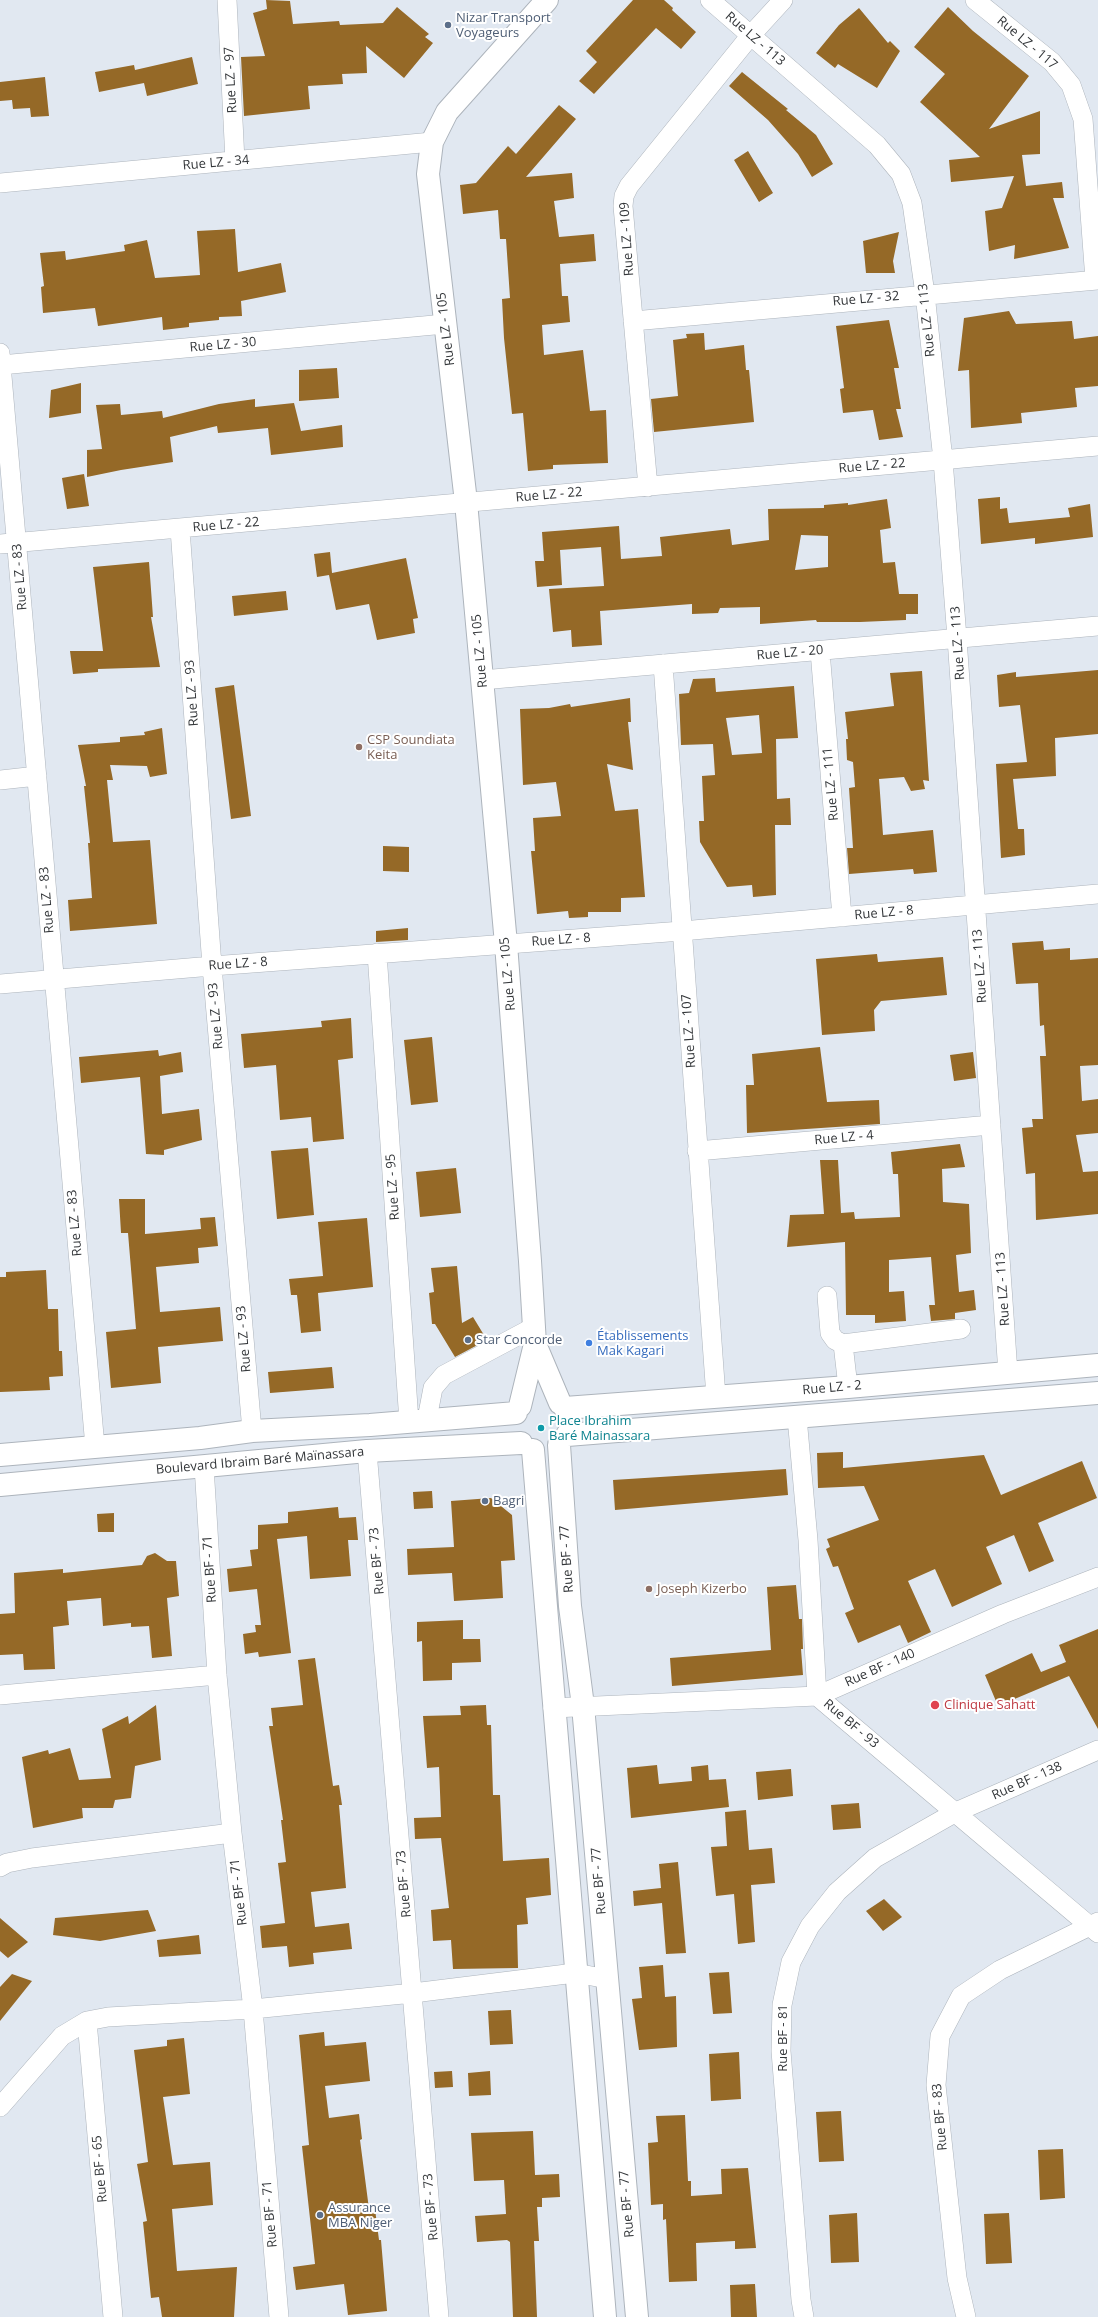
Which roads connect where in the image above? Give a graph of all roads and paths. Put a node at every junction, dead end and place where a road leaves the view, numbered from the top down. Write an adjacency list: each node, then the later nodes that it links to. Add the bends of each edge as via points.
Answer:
1 (227, 0): 8 (street, Rue LZ - 97)
2 (547, 0): 7 (main road, Rue LZ - 105, via 447,112)
3 (710, 0): 6 (street, Rue LZ - 113)
4 (783, 0): 6 (street, Rue LZ - 109)
5 (975, 0): 10 (street, Rue LZ - 117, via 1052,62 1071,85 1083,119)
6 (751, 36): 11 (street, Rue LZ - 113, via 877,145 901,174 912,203); 12 (street, Rue LZ - 109, via 629,186 624,196)
7 (432, 142): 8 (street, Rue LZ - 34); 13 (main road, Rue LZ - 105, via 428,174)
8 (235, 161): 9 (street, Rue LZ - 34)
9 (0, 183)
10 (1096, 280): 11 (street, Rue LZ - 32)
11 (925, 294): 12 (street, Rue LZ - 32); 16 (street, Rue LZ - 113)
12 (633, 321): 17 (street, Rue LZ - 109)
13 (445, 324): 14 (street, Rue LZ - 30); 18 (main road, Rue LZ - 105)
14 (0, 359): 20 (street, Rue LZ - 83)
15 (1098, 446): 16 (street, Rue LZ - 22)
16 (943, 460): 17 (street, Rue LZ - 22); 22 (street, Rue LZ - 113)
17 (648, 487): 18 (street, Rue LZ - 22)
18 (466, 502): 19 (street, Rue LZ - 22); 25 (main road, Rue LZ - 105)
19 (180, 529): 20 (street, Rue LZ - 22); 34 (street, Rue LZ - 93)
20 (9, 543): 26 (street, Rue LZ - 83)
21 (1098, 626): 22 (street, Rue LZ - 20)
22 (958, 638): 23 (street, Rue LZ - 20); 29 (street, Rue LZ - 113)
23 (820, 651): 24 (street, Rue LZ - 20); 30 (street, Rue LZ - 111)
24 (663, 664): 25 (street, Rue LZ - 20); 31 (street, Rue LZ - 107)
25 (482, 680): 32 (main road, Rue LZ - 105)
26 (37, 776): 27 (street); 35 (street, Rue LZ - 83)
27 (0, 780)
28 (1098, 894): 29 (street, Rue LZ - 8)
29 (976, 905): 30 (street, Rue LZ - 8); 37 (street, Rue LZ - 113)
30 (842, 917): 31 (street, Rue LZ - 8)
31 (682, 931): 32 (street, Rue LZ - 8); 38 (street, Rue LZ - 107)
32 (506, 944): 33 (street, Rue LZ - 8); 41 (main road, Rue LZ - 105)
33 (377, 953): 34 (street, Rue LZ - 8); 51 (street, Rue LZ - 95)
34 (212, 966): 35 (street, Rue LZ - 8); 52 (street, Rue LZ - 93)
35 (53, 980): 36 (street, Rue LZ - 8); 54 (street, Rue LZ - 83)
36 (0, 984)
37 (991, 1124): 38 (street, Rue LZ - 4); 44 (street, Rue LZ - 113)
38 (697, 1151): 47 (street, Rue LZ - 107)
39 (828, 1296): 42 (street, via 830,1333 834,1340)
40 (961, 1329): 42 (street)
41 (534, 1336): 48 (main road, Rue LZ - 105); 49 (main road, Rue LZ - 105); 51 (street, via 444,1375 433,1388)
42 (843, 1344): 45 (street)
43 (1098, 1365): 44 (main road, Rue LZ - 2)
44 (1008, 1373): 45 (main road, Rue LZ - 2)
45 (848, 1387): 47 (main road, Rue LZ - 2)
46 (1098, 1393): 50 (main road, Rue LZ - 2)
47 (716, 1398): 48 (main road, Rue LZ - 2)
48 (563, 1405): 49 (main road, via 548,1396 540,1396 532,1397); 53 (main road, via 570,1422)
49 (518, 1410): 51 (main road, Boulevard Ibraim Baré Maïnassara); 55 (main road, via 514,1429)
50 (797, 1417): 53 (main road, Rue LZ - 2); 63 (street, Rue BF - 93, via 808,1540)
51 (418, 1420): 52 (main road, Boulevard Ibraim Baré Maïnassara)
52 (252, 1431): 54 (main road, Boulevard Ibraim Baré Maïnassara)
53 (563, 1440): 55 (main road, via 547,1451); 64 (main road, Rue BF - 77, via 570,1606)
54 (94, 1447): 57 (main road, Boulevard Ibraim Baré Maïnassara)
55 (527, 1447): 56 (main road, Boulevard Ibraim Baré Maïnassara); 65 (main road, Rue BF - 77)
56 (367, 1451): 58 (main road, Boulevard Ibraim Baré Maïnassara); 73 (street, Rue BF - 73)
57 (0, 1455)
58 (204, 1466): 59 (main road, Boulevard Ibraim Baré Maïnassara); 61 (street, Rue BF - 71)
59 (0, 1485)
60 (1098, 1577): 63 (street, Rue BF - 140, via 1003,1614)
61 (217, 1675): 62 (street); 68 (street, Rue BF - 71)
62 (0, 1695)
63 (817, 1696): 64 (street, Rue BF - 140); 67 (street, Rue BF - 93)
64 (583, 1706): 65 (street, Rue BF - 140); 72 (main road, Rue BF - 77)
65 (553, 1708): 71 (main road, Rue BF - 77)
66 (1098, 1750): 67 (street, Rue BF - 138)
67 (956, 1812): 70 (street, Rue BF - 93); 82 (street, Rue BF - 81, via 874,1858 837,1892 814,1920 791,1962 782,2004 781,2051)
68 (232, 1834): 69 (street, via 32,1858); 74 (street, Rue BF - 71)
69 (0, 1867)
70 (1095, 1927): 83 (street, Rue BF - 83, via 1000,1970 961,1996 940,2036 936,2085 957,2278)
71 (575, 1973): 72 (street); 73 (street); 80 (main road, Rue BF - 77)
72 (608, 1979): 81 (main road, Rue BF - 77)
73 (414, 1993): 74 (street); 79 (street, Rue BF - 73)
74 (253, 2009): 75 (street, via 108,2017); 78 (street, Rue BF - 71)
75 (87, 2021): 76 (street, via 62,2036); 77 (street, Rue BF - 65)
76 (0, 2107)
77 (113, 2317)
78 (279, 2317)
79 (439, 2317)
80 (605, 2317)
81 (637, 2317)
82 (804, 2317)
83 (966, 2317)

